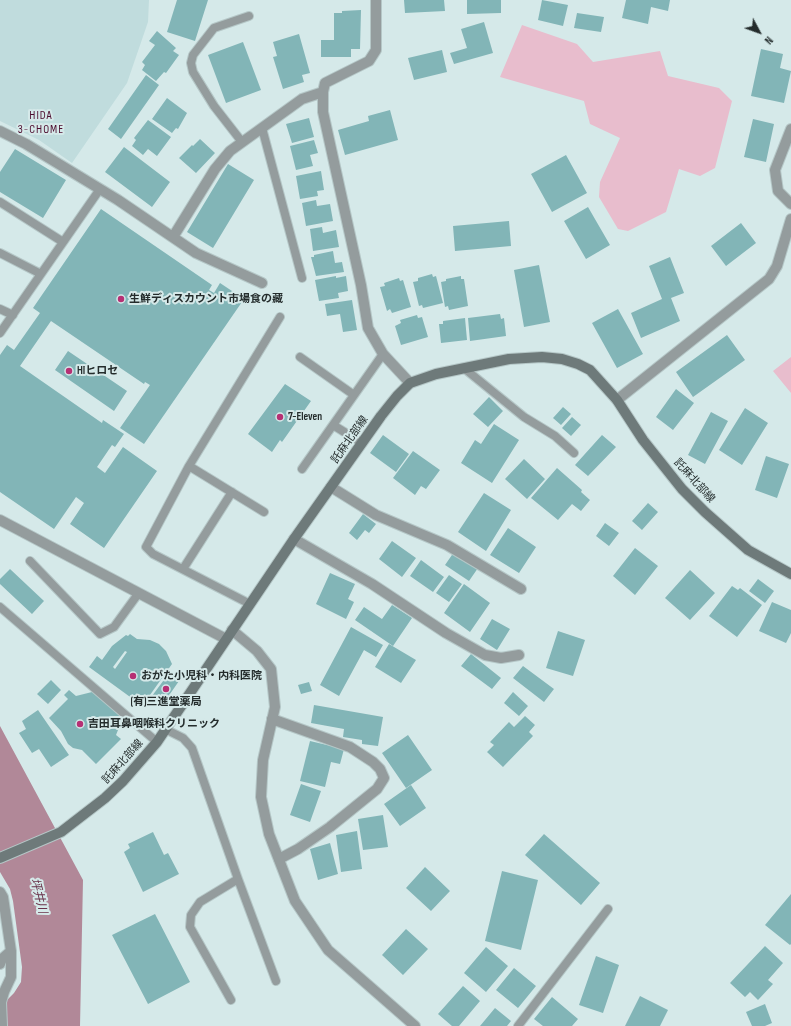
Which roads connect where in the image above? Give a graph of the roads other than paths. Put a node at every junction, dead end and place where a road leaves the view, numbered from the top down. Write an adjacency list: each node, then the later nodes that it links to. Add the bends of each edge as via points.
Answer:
1 (376, 0): 3 (street, via 376,50 369,61 325,83)
2 (249, 16): 7 (lane, via 214,28 193,55 191,63 193,72 214,106)
3 (323, 92): 4 (street, via 302,99); 22 (street, via 323,112 368,328)
4 (262, 128): 7 (street); 16 (lane)
5 (791, 129): 10 (street, via 775,170 778,191)
6 (0, 131): 8 (street)
7 (242, 142): 12 (street, via 230,151 215,169)
8 (100, 189): 12 (street); 13 (lane)
9 (0, 202): 13 (lane)
10 (791, 204)
11 (791, 219): 27 (street, via 777,266 769,279)
12 (173, 236): 17 (street, via 196,253)
13 (63, 242): 15 (lane)
14 (0, 253): 15 (lane)
15 (41, 274): 19 (lane)
16 (302, 278)
17 (262, 283)
18 (0, 309): 19 (lane)
19 (13, 315): 21 (lane)
20 (280, 316): 31 (lane)
21 (0, 333)
22 (383, 354): 25 (street); 26 (lane)
23 (300, 357): 26 (lane)
24 (465, 369): 25 (main road, 託麻北部線, via 436,374); 27 (main road, 託麻北部線, via 509,359 562,359 590,370); 30 (lane, via 524,417 555,436)
25 (410, 383): 29 (main road, 託麻北部線, via 396,396)
26 (354, 395): 28 (lane)
27 (617, 400): 40 (main road, 託麻北部線, via 643,440 705,512 748,550)
28 (333, 425): 29 (lane); 32 (lane)
29 (362, 443): 33 (main road, 託麻北部線)
30 (574, 453)
31 (189, 466): 34 (lane); 39 (lane, via 146,547)
32 (302, 469)
33 (331, 487): 37 (main road, 託麻北部線); 41 (street, via 376,515 447,545)
34 (232, 492): 35 (lane); 39 (lane)
35 (264, 512)
36 (0, 520): 42 (street)
37 (294, 539): 43 (main road, 託麻北部線); 46 (street, via 372,584 485,655 501,658)
38 (30, 561): 42 (lane, via 100,634 114,627)
39 (183, 569): 43 (lane)
40 (791, 574)
41 (521, 589)
42 (138, 594): 45 (street)
43 (250, 604): 45 (main road, 託麻北部線)
44 (0, 606): 49 (lane)
45 (229, 635): 47 (street, via 257,651 271,669 274,707); 48 (main road, 託麻北部線)
46 (519, 655)
47 (272, 719): 51 (street, via 263,760 261,797 269,834); 51 (street, via 350,747 373,762 384,778 377,789 330,826 298,849)
48 (165, 729): 49 (main road, 託麻北部線); 52 (lane, via 183,738 192,748)
49 (157, 742): 50 (main road, 託麻北部線, via 106,798 61,832)
50 (0, 858)
51 (279, 858): 60 (street, via 295,901 328,950)
52 (238, 879): 57 (lane); 58 (lane, via 200,902 191,915 190,927)
53 (0, 892): 55 (street, via 3,897)
54 (608, 909): 61 (lane)
55 (11, 951): 56 (street); 59 (street, via 11,978 1,1002)
56 (0, 964)
57 (276, 981)
58 (231, 1000)
59 (2, 1026)
60 (415, 1026)
61 (518, 1026)

